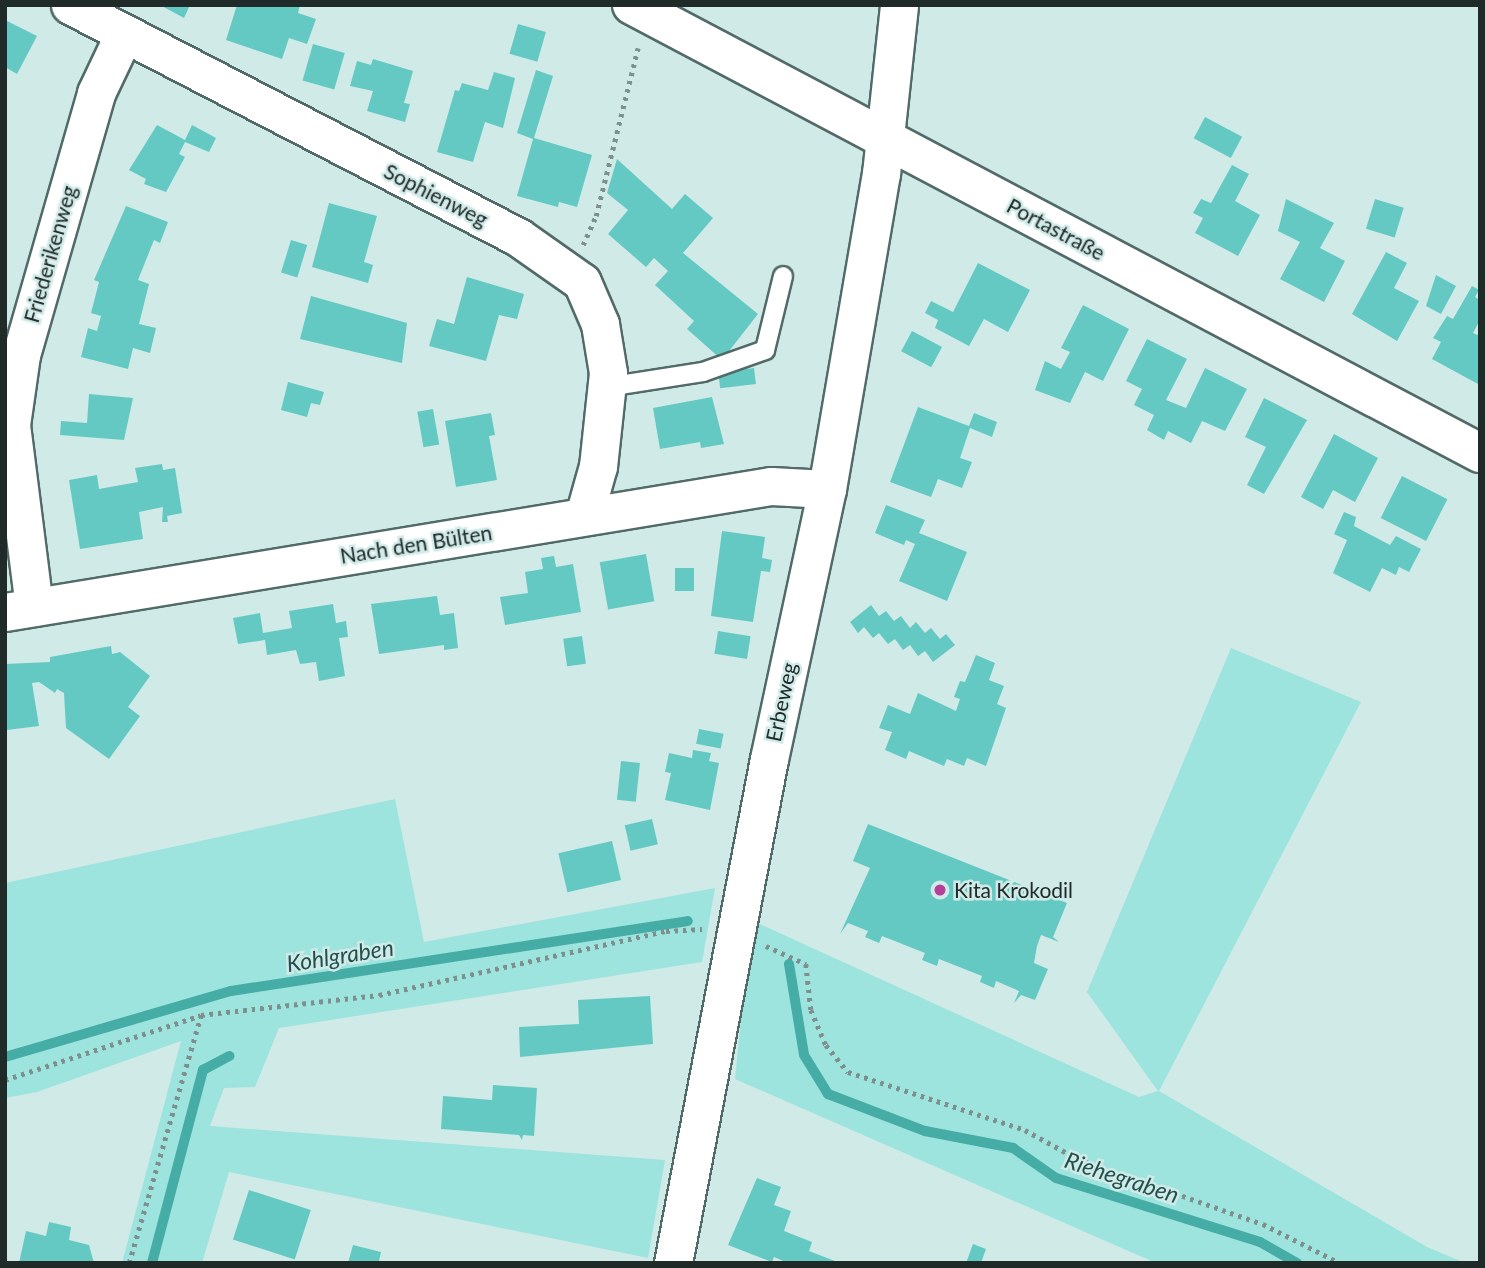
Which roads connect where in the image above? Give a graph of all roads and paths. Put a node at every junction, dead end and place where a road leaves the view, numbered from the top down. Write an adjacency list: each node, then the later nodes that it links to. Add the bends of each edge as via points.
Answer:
1 (70, 5): 4 (street, Sophienweg)
2 (899, 5): 5 (street, Erbeweg)
3 (639, 9): 5 (main road, Portastraße); 6 (path, via 596,216)
4 (124, 34): 6 (street, Sophienweg, via 517,237); 12 (street, Friederikenweg, via 96,93 21,355 11,425)
5 (884, 140): 9 (main road, Portastraße); 10 (street, Erbeweg)
6 (568, 269): 8 (street, Sophienweg, via 582,282 600,324)
7 (783, 276): 8 (lane, via 765,349 703,372)
8 (607, 387): 11 (street, Sophienweg, via 598,466)
9 (1480, 453)
10 (827, 489): 11 (street, Nach den Bülten, via 771,486); 13 (street, Erbeweg)
11 (584, 516): 12 (street, Nach den Bülten)
12 (20, 610)
13 (739, 919): 14 (path, via 379,995); 17 (street, Erbeweg); 18 (path, via 764,945 806,964 811,1010 826,1045 848,1072 1025,1130 1078,1158 1263,1224)
14 (201, 1015): 15 (path); 16 (path)
15 (5, 1080)
16 (129, 1263)
17 (673, 1263)
18 (1340, 1263)

